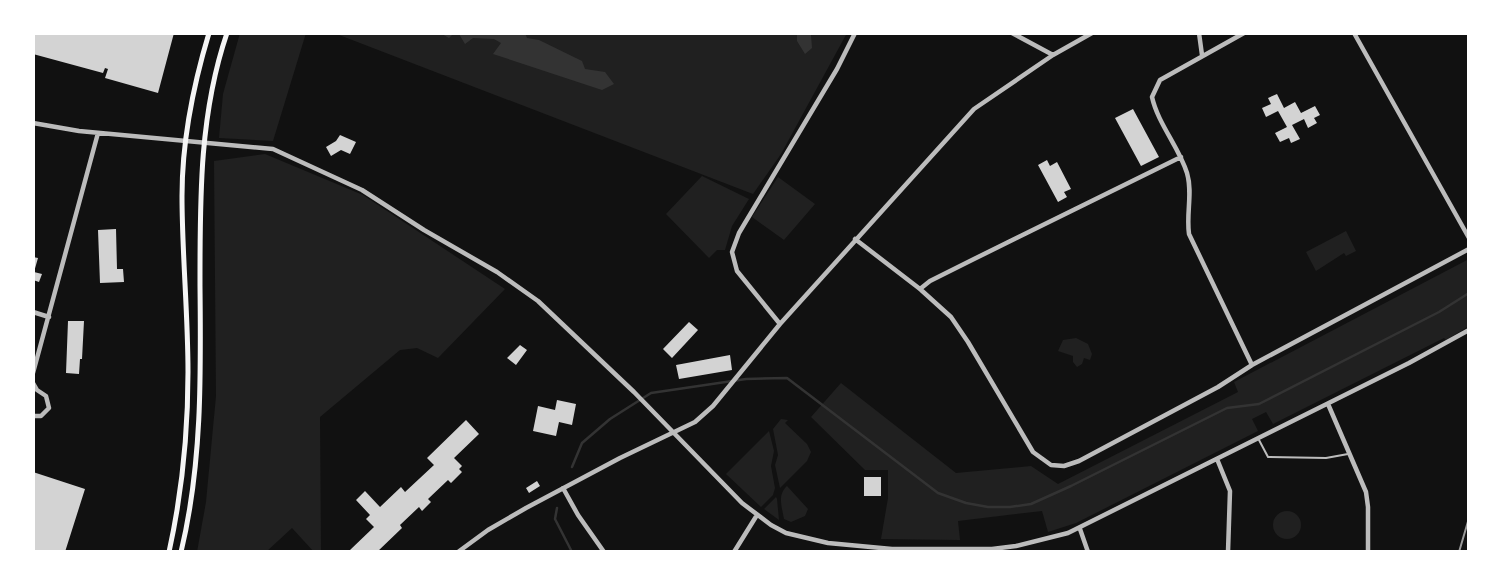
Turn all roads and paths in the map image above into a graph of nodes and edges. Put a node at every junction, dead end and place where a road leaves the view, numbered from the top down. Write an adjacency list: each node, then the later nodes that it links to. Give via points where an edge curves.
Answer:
1 (209, 33): 13 (main road)
2 (228, 33): 14 (main road, via 214,74)
3 (855, 33): 22 (street, via 732,252 737,271)
4 (1012, 33): 9 (street)
5 (1092, 33): 9 (street)
6 (1199, 33): 10 (street)
7 (1244, 33): 10 (street)
8 (1354, 33): 16 (street)
9 (1053, 55): 17 (street, via 974,109)
10 (1202, 55): 15 (street, via 1160,80 1152,97)
11 (33, 123): 12 (street)
12 (98, 133): 13 (street); 21 (street)
13 (185, 141): 14 (street); 37 (main road, via 182,194 188,384 181,481)
14 (203, 143): 29 (street, via 272,149 362,190 497,272 538,301); 38 (main road, via 198,425)
15 (1181, 157): 19 (street); 24 (street, via 1189,181 1189,234)
16 (1469, 238)
17 (855, 239): 19 (street); 22 (street)
18 (1469, 249): 24 (street)
19 (920, 289): 24 (street, via 958,327 1033,452 1051,465 1077,462)
20 (33, 312): 21 (street)
21 (49, 317): 25 (street)
22 (780, 324): 29 (street, via 713,407)
23 (1469, 332): 27 (street)
24 (1252, 365)
25 (33, 373)
26 (33, 383): 28 (street, via 46,396 49,408 41,416)
27 (1328, 404): 30 (street); 31 (street)
28 (33, 416)
29 (674, 433): 33 (street); 34 (street)
30 (1258, 439): 31 (lane, via 1268,457 1326,458); 32 (street)
31 (1350, 453): 44 (street, via 1366,492)
32 (1217, 459): 35 (street); 43 (street, via 1230,491)
33 (563, 488): 39 (street); 40 (street)
34 (757, 515): 36 (street, via 786,533); 41 (street)
35 (1080, 529): 36 (street, via 992,549); 42 (street)
36 (881, 550)
37 (169, 552)
38 (181, 552)
39 (458, 552)
40 (604, 552)
41 (734, 552)
42 (1088, 552)
43 (1228, 552)
44 (1368, 552)

